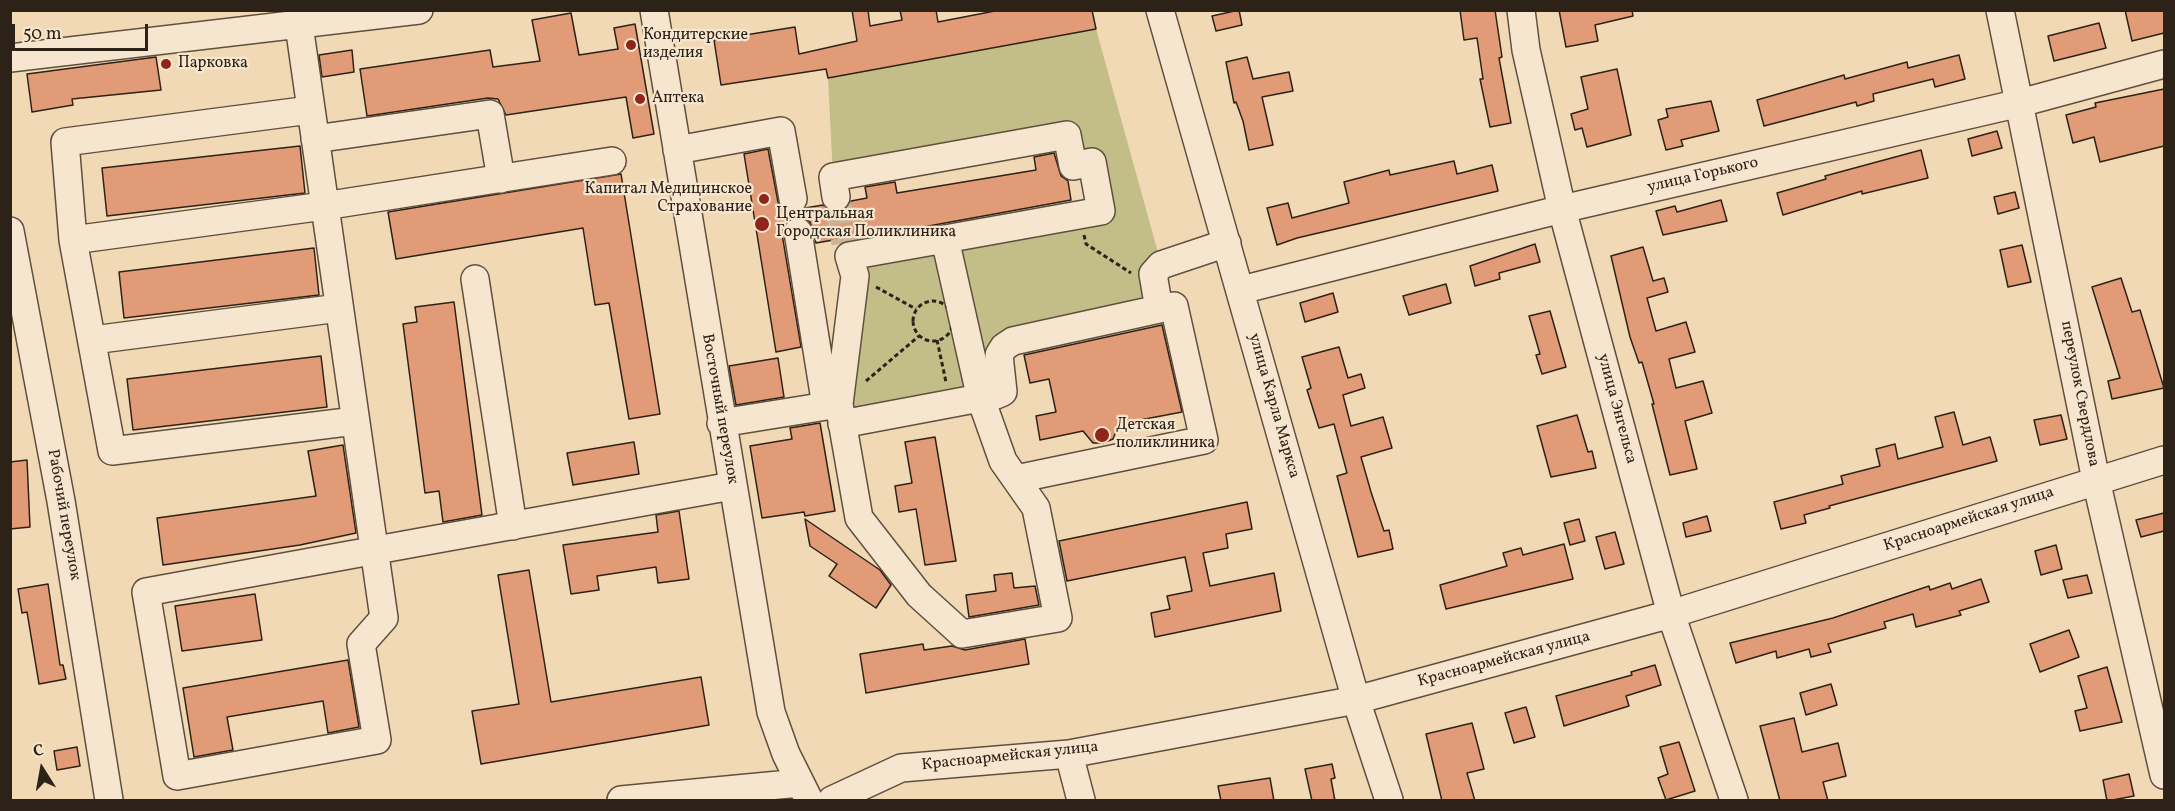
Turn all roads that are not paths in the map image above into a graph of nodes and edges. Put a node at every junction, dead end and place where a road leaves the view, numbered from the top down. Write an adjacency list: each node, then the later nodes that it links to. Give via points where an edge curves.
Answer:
1 (419, 10): 6 (street)
2 (654, 10): 12 (street, Восточный переулок)
3 (1160, 10): 23 (street, улица Карла Маркса)
4 (1521, 10): 18 (street, улица Энгельса, via 1526,50)
5 (2000, 10): 9 (street, переулок Свердлова)
6 (298, 25): 7 (street); 10 (street)
7 (10, 57)
8 (2164, 64): 9 (street, улица Горького)
9 (2020, 103): 18 (street, улица Горького); 35 (street, переулок Свердлова)
10 (310, 110): 11 (street); 22 (street, via 64,142)
11 (315, 139): 14 (street, via 490,114); 17 (street)
12 (677, 150): 16 (street, via 781,132); 32 (street, Восточный переулок)
13 (612, 161): 14 (street)
14 (501, 178): 17 (street)
15 (836, 197): 21 (street, via 833,177 1067,135 1072,165 1092,162 1101,211)
16 (792, 200)
17 (324, 206): 22 (street); 26 (street)
18 (1562, 209): 25 (street, улица Горького); 39 (street, улица Энгельса)
19 (10, 231): 44 (street, Рабочий переулок, via 61,501)
20 (798, 232): 30 (street)
21 (945, 239): 29 (street); 30 (street, via 850,258)
22 (73, 240): 28 (street)
23 (1227, 243): 25 (street, улица Карла Маркса); 27 (street, via 1161,265 1153,274)
24 (475, 279): 37 (street)
25 (1241, 290): 40 (street, улица Карла Маркса)
26 (339, 308): 28 (street); 31 (street)
27 (1159, 309): 29 (street, via 1013,341 999,355 1003,392); 34 (street, via 1174,306 1204,440)
28 (93, 340): 31 (street, via 111,451)
29 (981, 399): 30 (street, via 951,405); 34 (street, via 1003,461)
30 (836, 411): 32 (street); 34 (street, via 859,518 919,595 962,634 1058,618 1036,508)
31 (355, 421): 38 (street)
32 (721, 423): 36 (street, Восточный переулок)
33 (2164, 460): 35 (street, Красноармейская улица)
34 (1016, 479)
35 (2096, 480): 39 (street, Красноармейская улица); 42 (street, переулок Свердлова)
36 (732, 486): 37 (street); 43 (street, Восточный переулок, via 771,712)
37 (513, 526): 38 (street)
38 (376, 550): 38 (street, via 384,618 361,644 377,740 177,776 146,592)
39 (1671, 614): 40 (street, Красноармейская улица); 49 (street, улица Энгельса)
40 (1356, 700): 41 (street, Красноармейская улица); 48 (street, улица Карла Маркса)
41 (1069, 754): 46 (street, Красноармейская улица, via 901,768); 47 (street)
42 (2164, 776)
43 (804, 792): 45 (street)
44 (109, 801)
45 (621, 801)
46 (832, 801)
47 (1081, 801)
48 (1389, 801)
49 (1734, 801)

